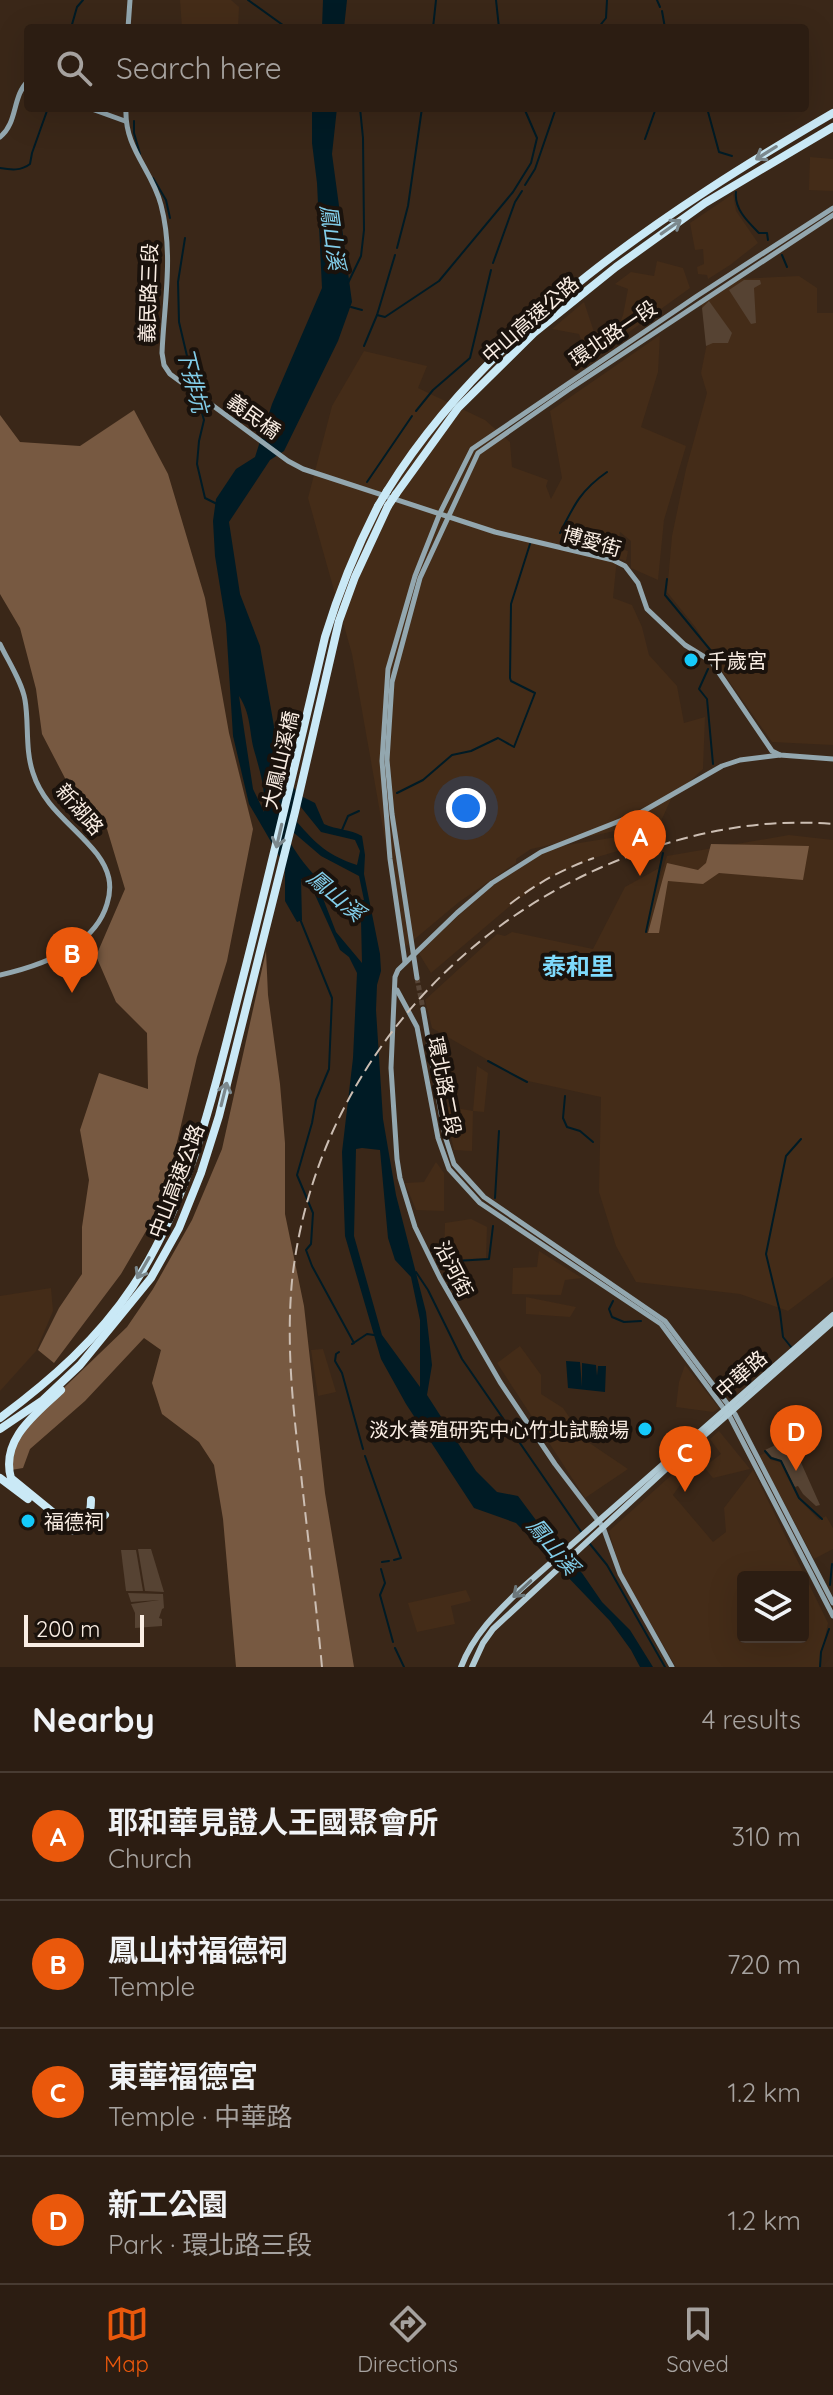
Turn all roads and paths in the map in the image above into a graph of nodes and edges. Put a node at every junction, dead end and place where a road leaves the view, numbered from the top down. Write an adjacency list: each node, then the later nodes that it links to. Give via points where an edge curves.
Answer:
1 (130, 0): 2 (street)
2 (128, 24)
3 (24, 86): 9 (street, via 12,124)
4 (100, 112): 7 (street)
5 (126, 112): 7 (street, 義民路三段)
6 (833, 113): 14 (highway, 中山高速公路, one-way to 14, via 705,191 565,295 452,400)
7 (125, 121): 12 (street, 義民路三段, via 129,141 161,205 168,260 162,353 164,365)
8 (833, 127): 14 (highway, 中山高速公路, one-way to 8, via 458,408 534,333 705,203)
9 (0, 137)
10 (833, 208): 15 (street, 環北路一段, via 472,449)
11 (833, 215): 16 (street, 環北路一段, via 478,453)
12 (183, 384): 13 (street, 義民橋)
13 (308, 471): 15 (street, 博愛街)
14 (391, 492): 17 (highway, 中山高速公路, bridge, via 378,506); 18 (highway, 中山高速公路, bridge)
15 (440, 513): 16 (street, 博愛街); 24 (street, via 388,669 382,761)
16 (448, 516): 20 (street, 博愛街, via 625,566 647,609 711,661 766,743); 23 (street, via 420,578 392,682 387,760)
17 (337, 597): 22 (highway, 大鳳山溪橋, one-way to 22)
18 (339, 621): 22 (highway, 大鳳山溪橋)
19 (0, 644): 25 (street, 新湖路, via 25,697 33,773 49,804 110,875 103,917 82,941 43,962)
20 (780, 755): 21 (street); 23 (street, via 740,760 640,813 541,852 492,883)
21 (833, 759)
22 (261, 931): 29 (highway, 中山高速公路, one-way to 22, via 201,1173); 32 (highway, 中山高速公路, one-way to 32, via 203,1129 168,1223 133,1286 104,1324)
23 (414, 956): 24 (street); 26 (street)
24 (405, 963): 27 (street)
25 (0, 975)
26 (417, 978)
27 (395, 985): 34 (street, 環北路二段, via 417,1027 449,1169 480,1203 661,1324); 40 (street, 沿河街, via 391,1068 397,1159 415,1227 494,1373)
28 (423, 1009): 34 (street, 環北路二段, via 454,1164 484,1197 665,1321)
29 (151, 1278): 36 (highway, 中山高速公路, via 80,1365 43,1400); 38 (highway, via 109,1340 5,1447 5,1469 11,1478 64,1524 71,1527 87,1520)
30 (833, 1315): 34 (main road, 中華路)
31 (833, 1322): 34 (main road, 中華路)
32 (35, 1392): 33 (highway); 35 (highway, 中山高速公路)
33 (0, 1410)
34 (728, 1411): 40 (main road, 中華路); 41 (street); 42 (street)
35 (0, 1418)
36 (0, 1429)
37 (0, 1478): 39 (highway, via 62,1529 82,1531)
38 (91, 1500)
39 (105, 1515)
40 (600, 1524): 43 (main road, one-way to 43, via 490,1619); 44 (main road, via 493,1629); 45 (street, 沿河街, via 620,1574)
41 (833, 1603)
42 (833, 1616)
43 (461, 1667)
44 (472, 1667)
45 (672, 1667)

